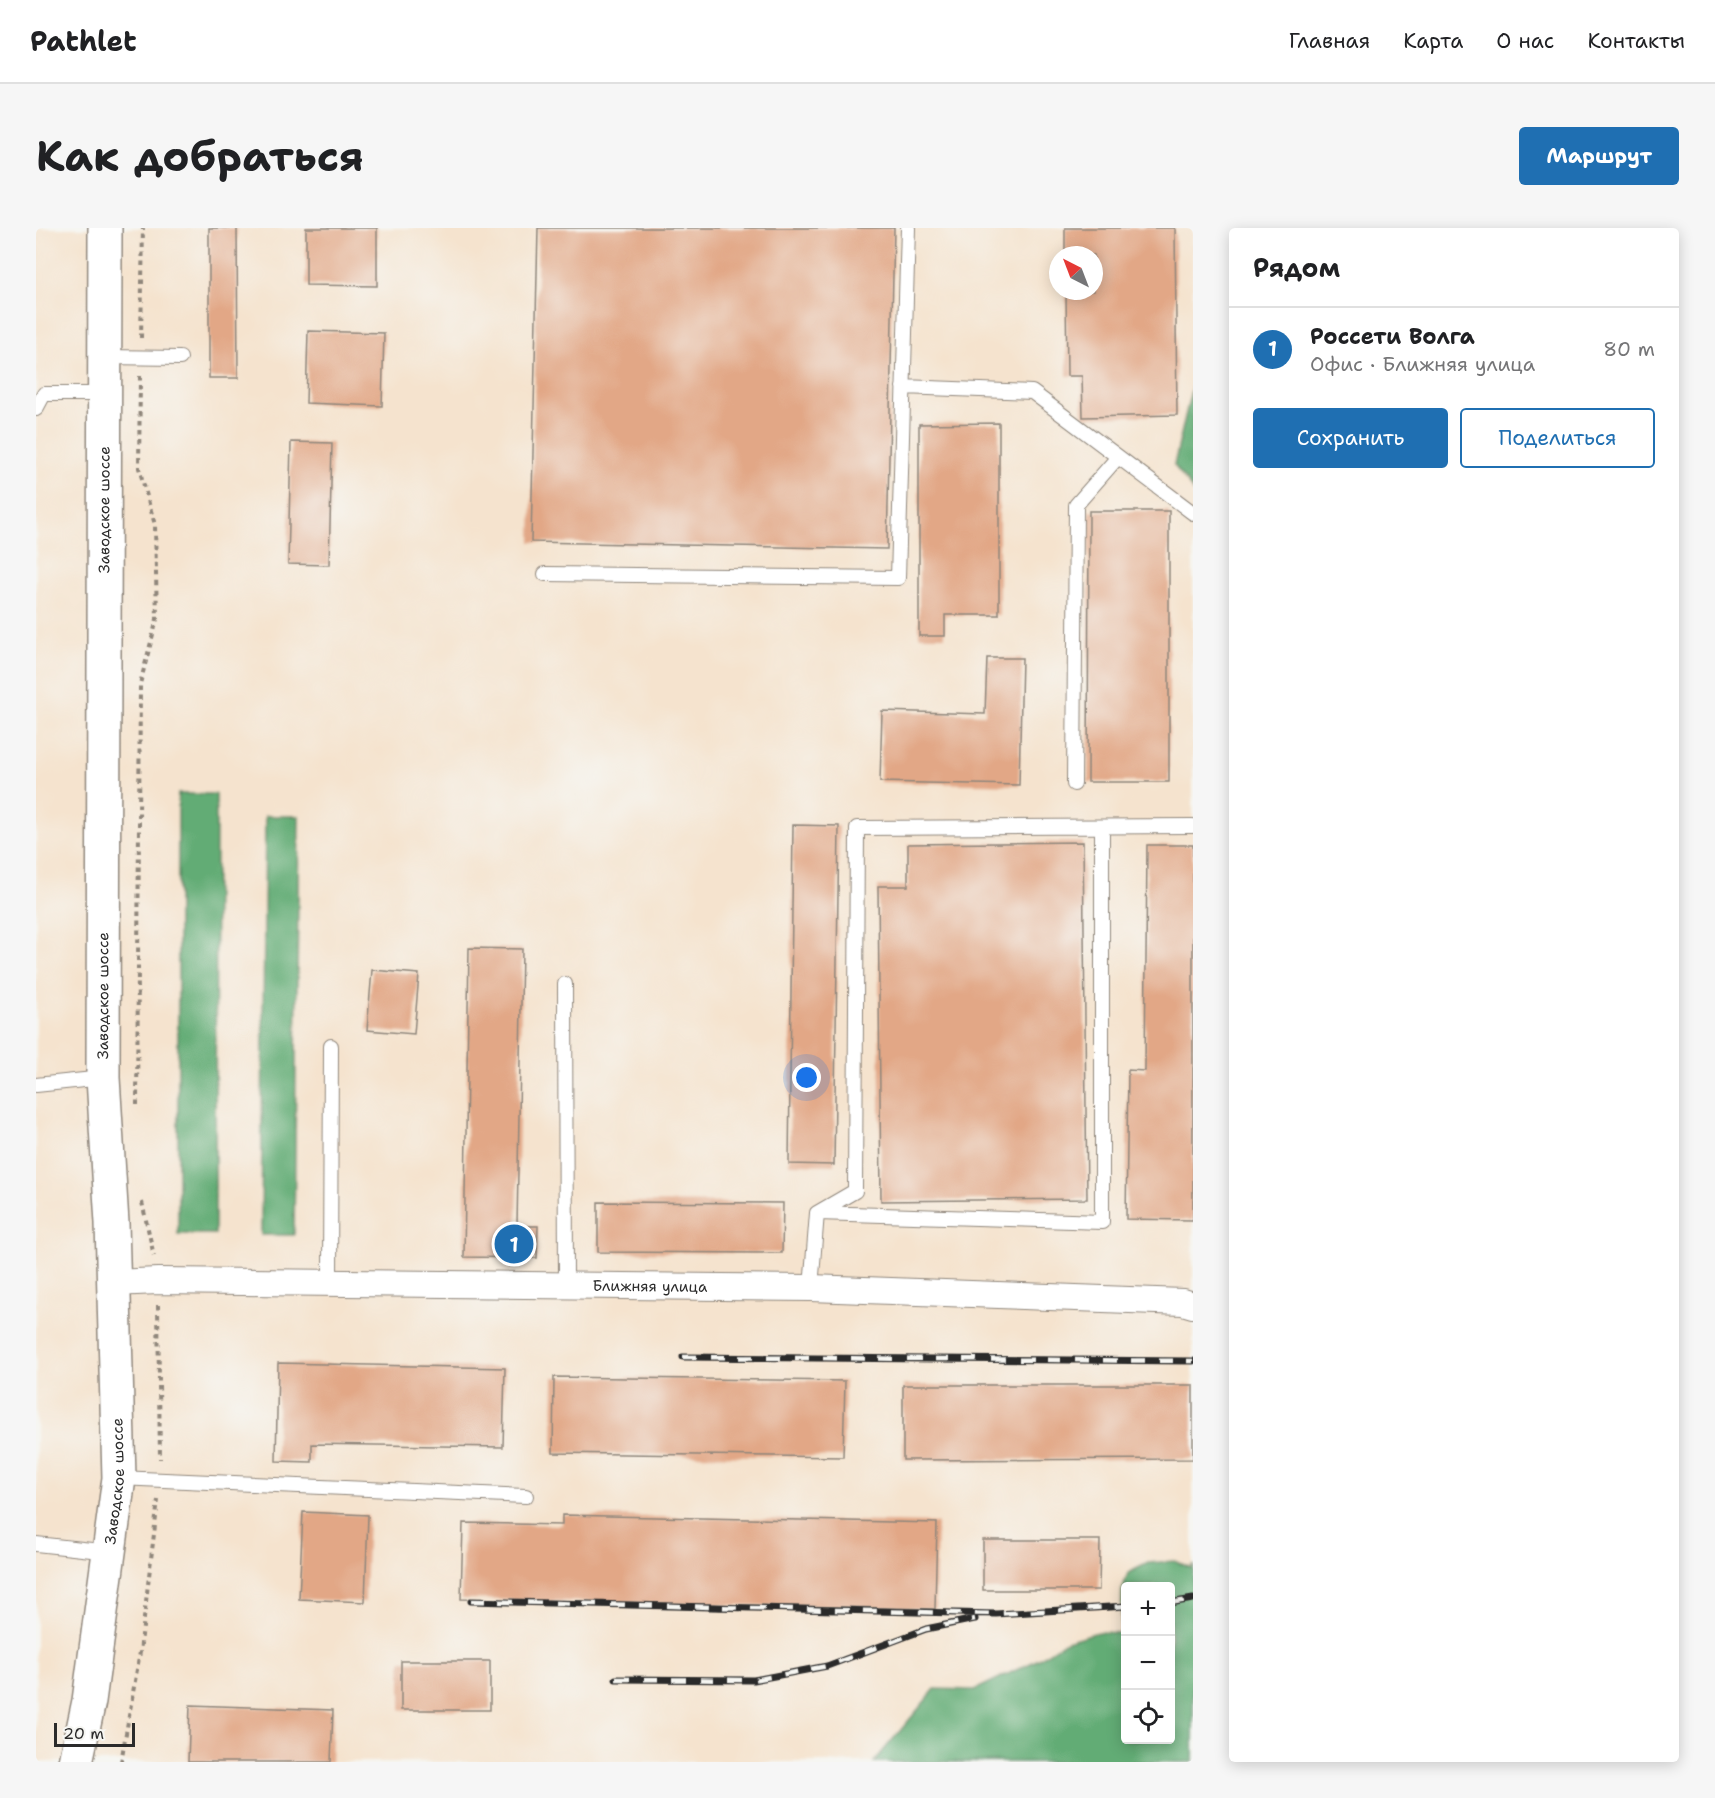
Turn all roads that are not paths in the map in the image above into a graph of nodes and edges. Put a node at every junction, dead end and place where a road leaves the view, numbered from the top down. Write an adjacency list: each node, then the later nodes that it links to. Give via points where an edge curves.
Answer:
1 (105, 228): 3 (main road, Заводское шоссе)
2 (908, 228): 5 (lane)
3 (104, 357): 4 (lane); 6 (main road, Заводское шоссе)
4 (180, 358)
5 (903, 387): 8 (lane, via 1032,392); 10 (lane, via 898,578)
6 (104, 394): 7 (lane, via 44,394); 16 (main road, Заводское шоссе)
7 (36, 409)
8 (1118, 456): 9 (lane); 11 (lane, via 1076,505)
9 (1193, 513)
10 (545, 574)
11 (1074, 784)
12 (1193, 826): 13 (lane)
13 (1102, 827): 18 (lane, via 857,828 855,1191); 18 (lane, via 1102,1222)
14 (565, 984): 21 (lane)
15 (331, 1046): 19 (lane)
16 (103, 1078): 17 (lane); 20 (main road, Заводское шоссе)
17 (36, 1085)
18 (818, 1213): 22 (lane)
19 (330, 1282): 20 (street, Ближняя улица); 21 (street, Ближняя улица)
20 (114, 1283): 24 (main road, Заводское шоссе)
21 (566, 1285): 22 (street, Ближняя улица)
22 (811, 1288): 23 (street, Ближняя улица)
23 (1190, 1302)
24 (119, 1478): 25 (lane); 27 (main road, Заводское шоссе)
25 (526, 1496)
26 (36, 1544): 27 (lane)
27 (110, 1552): 28 (main road, Заводское шоссе, via 89,1701)
28 (76, 1762)

